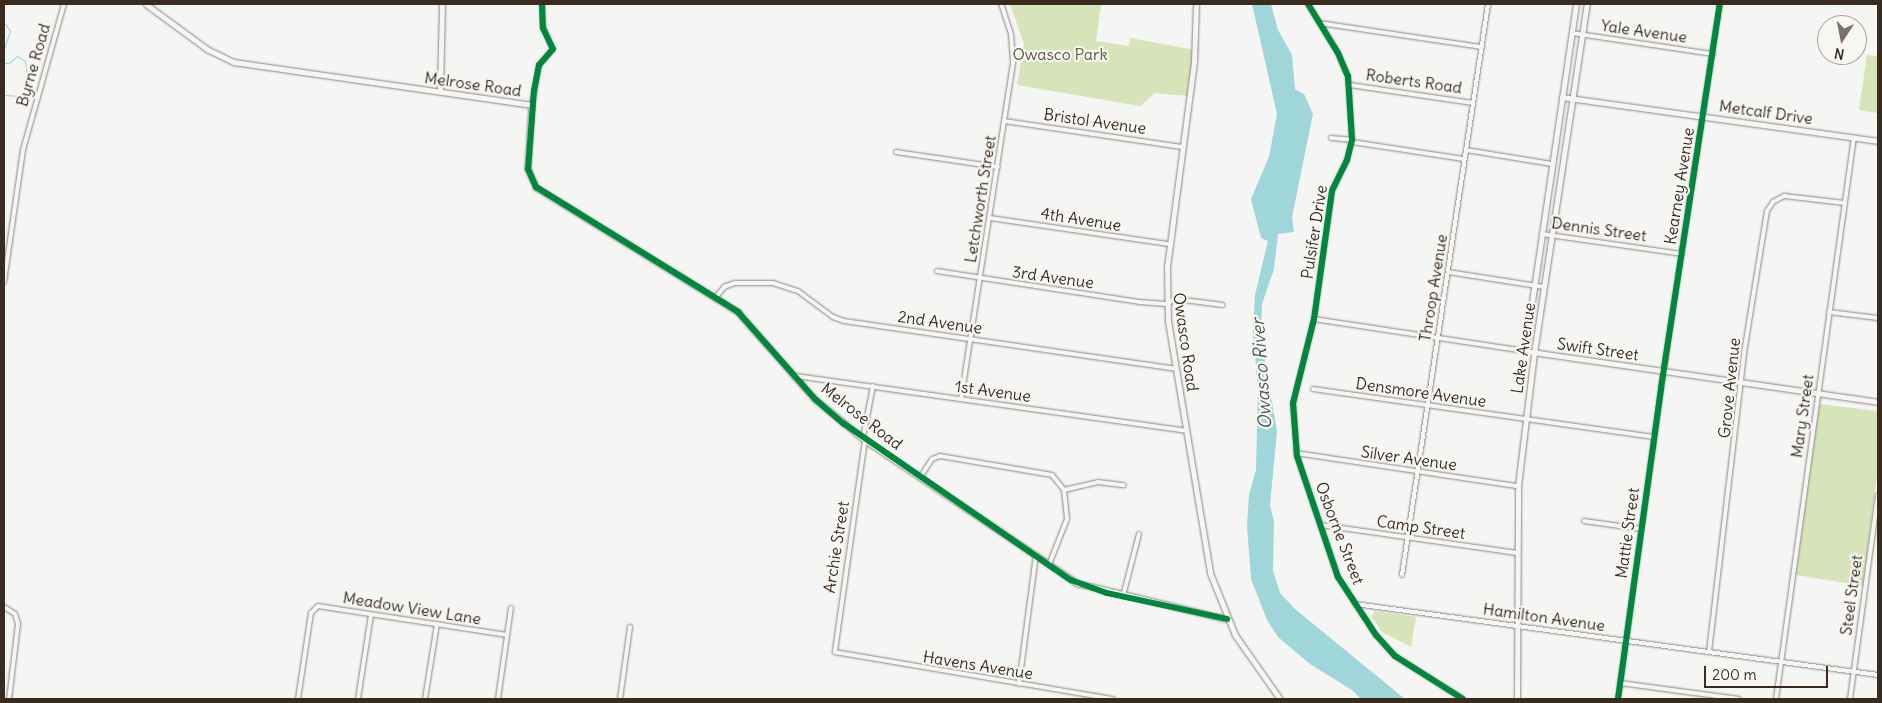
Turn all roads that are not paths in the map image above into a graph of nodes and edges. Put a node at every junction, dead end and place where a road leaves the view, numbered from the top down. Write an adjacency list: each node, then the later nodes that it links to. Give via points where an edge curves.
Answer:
1 (64, 4): 44 (street, Byrne Road, via 22,150)
2 (146, 4): 18 (street, Melrose Road, via 207,50 234,62)
3 (442, 4): 18 (street)
4 (542, 4): 22 (street, via 543,28 553,49 539,65)
5 (1001, 4): 24 (street, Letchworth Street, via 1014,52)
6 (1196, 4): 29 (main road, Owasco Road, via 1196,45)
7 (1308, 4): 12 (street, Pulsifer Drive)
8 (1488, 4): 15 (street, Throop Avenue)
9 (1576, 4): 13 (main road, Lake Avenue)
10 (1587, 4): 14 (main road, Lake Avenue)
11 (1720, 4): 16 (street, Kearney Avenue)
12 (1319, 23): 15 (street); 17 (street, Pulsifer Drive, via 1341,58)
13 (1572, 33): 14 (street, Yale Avenue); 19 (main road, Lake Avenue)
14 (1582, 35): 16 (street, Yale Avenue); 20 (main road, Lake Avenue)
15 (1482, 47): 21 (street, Throop Avenue)
16 (1713, 54): 23 (street, Kearney Avenue)
17 (1350, 85): 21 (street, Roberts Road); 27 (street, Pulsifer Drive)
18 (440, 92): 22 (street, Melrose Road)
19 (1562, 97): 20 (street, Metcalf Drive); 33 (main road, Lake Avenue)
20 (1573, 97): 23 (street, Metcalf Drive); 38 (main road, Lake Avenue)
21 (1473, 103): 30 (street, Throop Avenue)
22 (532, 105): 47 (street, Melrose Road, via 528,170 536,188)
23 (1704, 116): 25 (street, Metcalf Drive); 40 (street, Kearney Avenue)
24 (1004, 121): 29 (street, Bristol Avenue); 34 (street, Letchworth Street)
25 (1854, 137): 28 (street, Metcalf Drive); 35 (street, Mary Street)
26 (1330, 138): 27 (street)
27 (1352, 141): 32 (street); 52 (street, Pulsifer Drive, via 1332,191)
28 (1878, 141)
29 (1182, 147): 39 (main road, Owasco Road)
30 (1466, 150): 32 (street, Throop Avenue); 33 (street)
31 (896, 152): 34 (street)
32 (1464, 159): 42 (street, Throop Avenue)
33 (1552, 164): 37 (main road, Lake Avenue)
34 (998, 167): 36 (street, Letchworth Street)
35 (1845, 203): 50 (street, Mary Street); 60 (street, Grove Avenue, via 1784,196 1769,206)
36 (990, 218): 39 (street, 4th Avenue); 43 (street, Letchworth Street)
37 (1542, 234): 38 (street, Dennis Street); 45 (main road, Lake Avenue)
38 (1552, 235): 40 (street, Dennis Street); 46 (main road, Lake Avenue)
39 (1169, 244): 48 (main road, Owasco Road)
40 (1682, 254): 58 (street, Kearney Avenue)
41 (937, 271): 43 (street, 3rd Avenue)
42 (1448, 272): 45 (street); 54 (street, Throop Avenue)
43 (980, 279): 48 (street, 3rd Avenue); 53 (street, Letchworth Street)
44 (4, 282)
45 (1534, 285): 46 (street); 55 (main road, Lake Avenue)
46 (1544, 287): 56 (main road, Lake Avenue)
47 (716, 297): 53 (street, 2nd Avenue, via 724,287 735,283 781,284 805,295 839,320); 59 (street, Melrose Road, via 748,321)
48 (1166, 304): 49 (street, via 1172,299); 57 (main road, Owasco Road)
49 (1223, 305)
50 (1829, 312): 51 (street); 64 (street, Mary Street)
51 (1878, 318)
52 (1314, 319): 54 (street, Swift Street); 62 (street, Pulsifer Drive)
53 (970, 338): 57 (street, 2nd Avenue); 65 (street, Letchworth Street)
54 (1438, 338): 55 (street, Swift Street); 67 (street, Throop Avenue)
55 (1525, 351): 56 (main road, Swift Street)
56 (1534, 353): 58 (main road, Swift Street); 68 (street, Lake Avenue)
57 (1176, 369): 69 (main road, Owasco Road)
58 (1664, 372): 60 (main road, Swift Street); 70 (street, Mattie Street)
59 (796, 376): 61 (street, 1st Avenue); 71 (street, Melrose Road, via 825,408)
60 (1742, 383): 64 (main road, Swift Street); 99 (street, Grove Avenue)
61 (873, 386): 65 (street, 1st Avenue); 71 (street, Archie Street)
62 (1299, 387): 72 (street, Osborne Street, via 1292,417)
63 (1313, 389): 67 (street, Densmore Avenue)
64 (1818, 393): 66 (main road, Swift Street); 101 (street, Mary Street)
65 (961, 399): 69 (street, 1st Avenue)
66 (1878, 402)
67 (1428, 406): 68 (street, Densmore Avenue); 73 (street, Throop Avenue)
68 (1525, 420): 70 (street, Densmore Avenue); 76 (street, Lake Avenue)
69 (1186, 431): 93 (main road, Owasco Road, via 1207,560)
70 (1654, 437): 81 (street, Mattie Street)
71 (864, 439): 74 (street, Melrose Road); 100 (street, Archie Street, via 833,647)
72 (1296, 453): 73 (street, Silver Avenue); 80 (street, Osborne Street)
73 (1419, 472): 76 (street, Silver Avenue); 83 (street, Throop Avenue)
74 (921, 476): 77 (street, via 933,458 944,456 1044,471 1055,477); 85 (street, Melrose Road)
75 (1124, 485): 77 (street, via 1098,482)
76 (1518, 486): 84 (street, Lake Avenue)
77 (1064, 490): 86 (street, via 1066,524)
78 (1878, 495): 102 (street, Steel Street)
79 (1584, 520): 81 (street)
80 (1321, 525): 83 (street, Camp Street); 89 (street, Osborne Street, via 1338,577)
81 (1641, 529): 98 (street, Mattie Street)
82 (1139, 534): 88 (street)
83 (1408, 538): 84 (street, Camp Street); 87 (street, Throop Avenue)
84 (1517, 553): 95 (street, Lake Avenue)
85 (1036, 555): 86 (street, Melrose Road); 105 (street)
86 (1049, 565): 88 (street, Melrose Road, via 1077,583)
87 (1402, 575)
88 (1123, 596): 93 (street, Melrose Road)
89 (1355, 604): 95 (street, Hamilton Avenue); 115 (street, Osborne Street, via 1394,656)
90 (4, 607): 106 (street, via 15,614 18,624)
91 (511, 608): 97 (street)
92 (371, 615): 94 (street, Meadow View Lane); 107 (street, Meadow View Lane, via 314,608); 108 (street)
93 (1227, 619): 114 (main road, Owasco Road, via 1246,653)
94 (437, 624): 97 (street, Meadow View Lane); 109 (street)
95 (1517, 625): 98 (street, Hamilton Avenue); 116 (street, Lake Avenue)
96 (630, 627): 111 (street)
97 (507, 635): 110 (street)
98 (1626, 641): 99 (street, Hamilton Avenue); 104 (street, Mattie Street)
99 (1709, 652): 101 (street, Hamilton Avenue)
100 (840, 656): 105 (street, Havens Avenue)
101 (1781, 663): 102 (street, Hamilton Avenue); 119 (street, Mary Street)
102 (1853, 672): 103 (street, Hamilton Avenue); 120 (street, Steel Street)
103 (1878, 675)
104 (1620, 683): 117 (street, Mattie Street); 118 (street)
105 (1019, 684): 112 (street, Havens Avenue)
106 (9, 699)
107 (298, 699)
108 (358, 699)
109 (425, 699)
110 (498, 699)
111 (620, 699)
112 (1105, 699): 113 (street, Havens Avenue)
113 (1112, 699)
114 (1280, 699)
115 (1462, 699)
116 (1517, 699)
117 (1618, 699)
118 (1739, 699)
119 (1776, 699)
120 (1850, 699)

